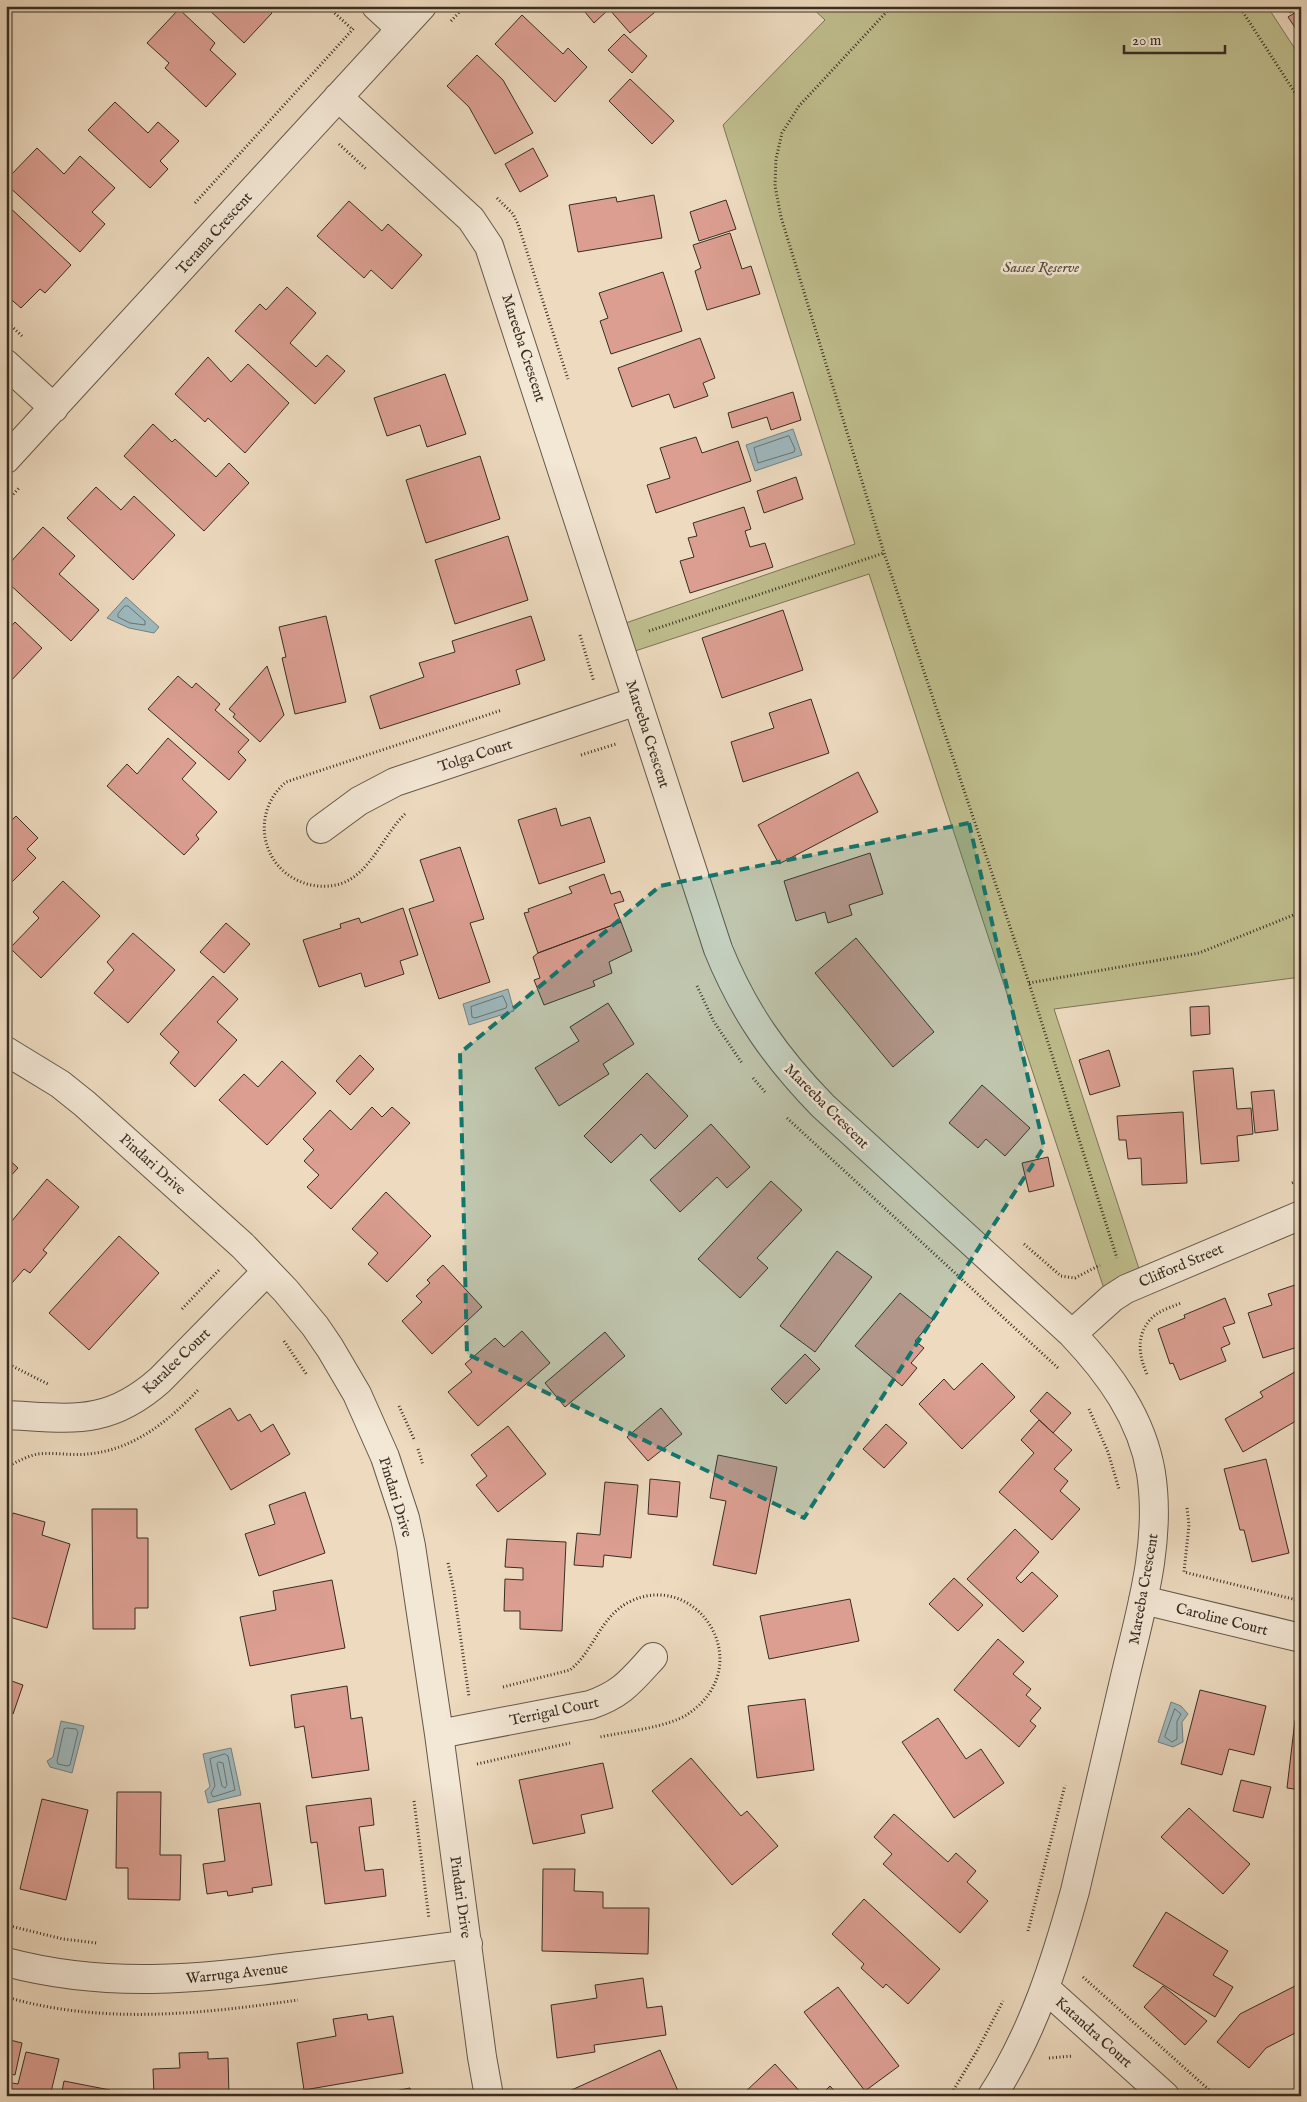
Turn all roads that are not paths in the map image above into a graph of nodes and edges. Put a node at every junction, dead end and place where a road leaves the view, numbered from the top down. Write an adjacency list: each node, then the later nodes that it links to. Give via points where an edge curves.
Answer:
1 (376, 6): 3 (street)
2 (422, 6): 3 (street, Terama Crescent)
3 (400, 29): 4 (street, Terama Crescent)
4 (338, 96): 6 (street, Terama Crescent); 8 (street, Mareeba Crescent, via 471,219 490,246)
5 (6, 364): 6 (street)
6 (54, 408): 7 (street, Terama Crescent)
7 (6, 459)
8 (638, 701): 9 (street, Tolga Court, via 395,782 359,801); 13 (street, Mareeba Crescent, via 718,950 750,1017 767,1043 823,1106)
9 (321, 829)
10 (6, 1051): 12 (street, Pindari Drive, via 60,1084 85,1104)
11 (1301, 1215): 13 (street, Clifford Street, via 1126,1289)
12 (267, 1271): 14 (street, Karalee Court, via 144,1395 98,1416); 18 (street, Pindari Drive, via 330,1348 357,1394 385,1457 411,1546)
13 (1072, 1334): 15 (street, Mareeba Crescent, via 1122,1397 1141,1434 1151,1472 1155,1518)
14 (6, 1415)
15 (1143, 1600): 16 (street, Caroline Court); 21 (street, Mareeba Crescent, via 1075,1892)
16 (1301, 1638)
17 (653, 1657): 18 (street, Terrigal Court, via 625,1686 609,1698 590,1705)
18 (439, 1734): 19 (street, Pindari Drive)
19 (468, 1944): 20 (street, Warruga Avenue, via 237,1974 163,1980 68,1975); 22 (street, Pindari Drive)
20 (6, 1962)
21 (1046, 1989): 23 (street, Mareeba Crescent, via 1028,2032); 24 (street, Katandra Court)
22 (489, 2096)
23 (992, 2096)
24 (1165, 2096)

